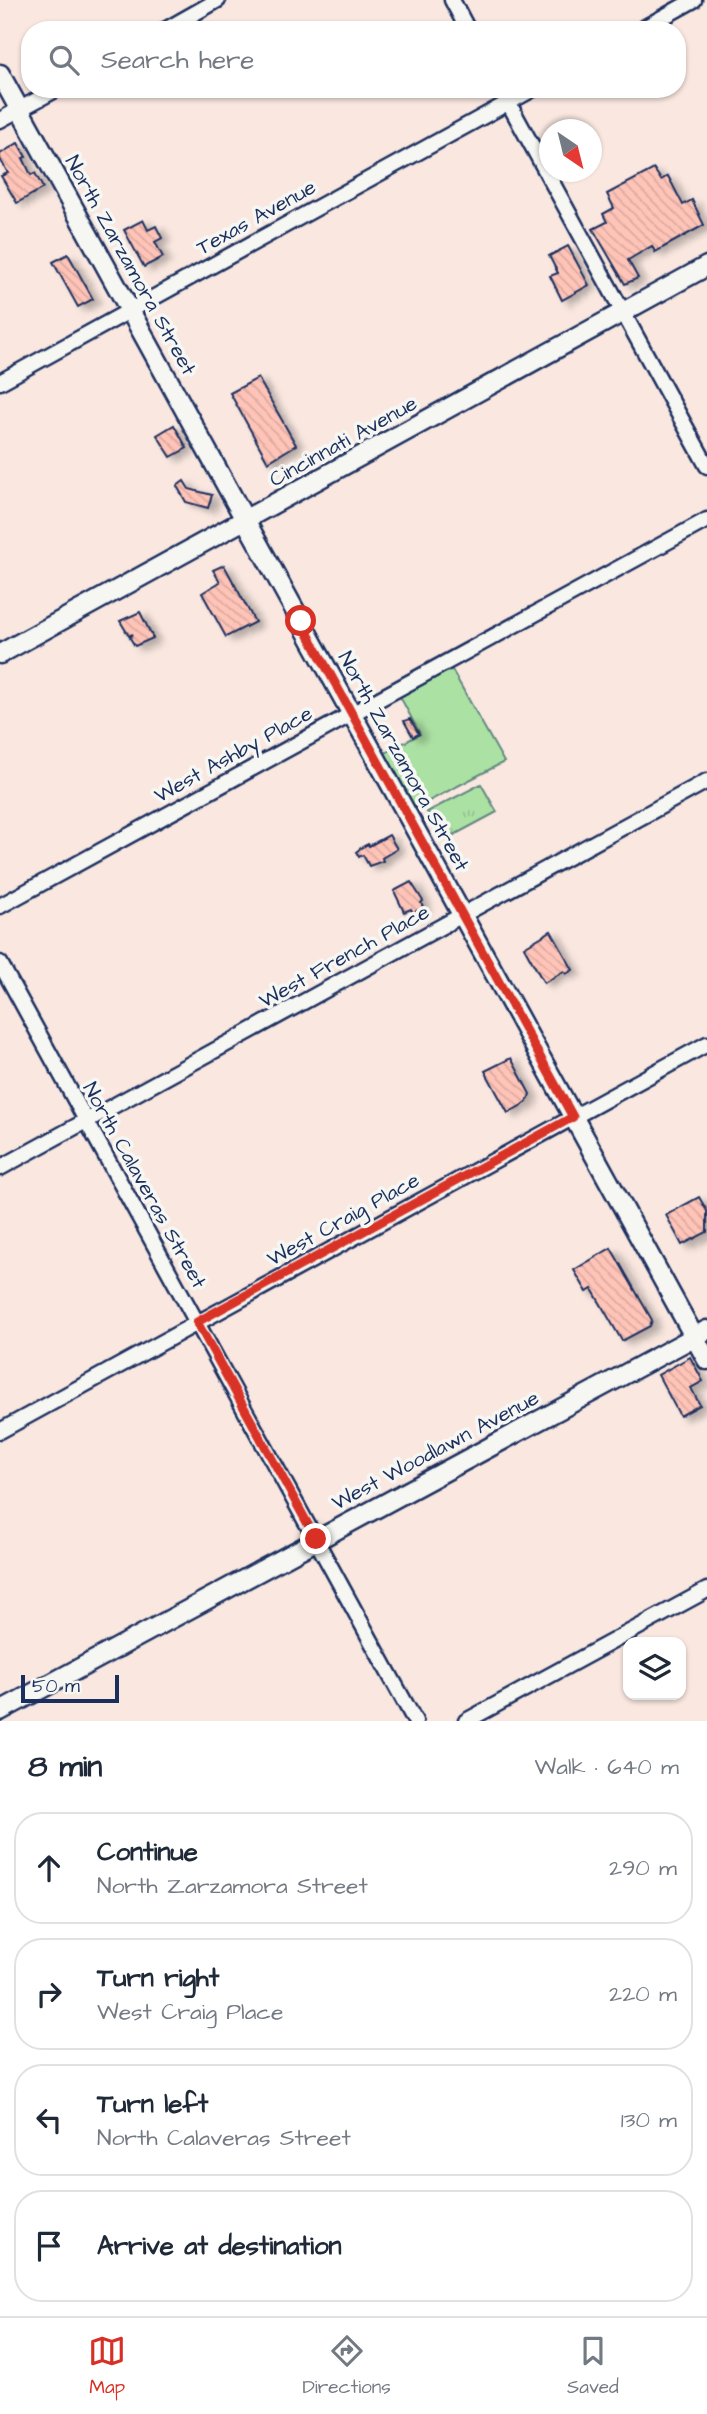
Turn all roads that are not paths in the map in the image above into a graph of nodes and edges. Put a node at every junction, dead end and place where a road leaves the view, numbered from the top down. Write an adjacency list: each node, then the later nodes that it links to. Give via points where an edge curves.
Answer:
1 (218, 0): 4 (street)
2 (452, 0): 5 (street)
3 (694, 0): 6 (street)
4 (180, 21)
5 (463, 21)
6 (656, 21)
7 (0, 74): 12 (street, North Zarzamora Street)
8 (41, 98): 12 (street)
9 (506, 98): 11 (street)
10 (517, 98): 11 (street, Texas Avenue)
11 (508, 103): 15 (street, Texas Avenue); 16 (street)
12 (19, 110): 13 (street); 15 (street, North Zarzamora Street)
13 (0, 120)
14 (707, 266): 16 (street, Cincinnati Avenue)
15 (130, 311): 17 (street, Texas Avenue); 20 (street, North Zarzamora Street)
16 (622, 313): 18 (street); 20 (street, Cincinnati Avenue)
17 (0, 382)
18 (707, 466)
19 (707, 520): 22 (street, West Ashby Place)
20 (246, 521): 21 (street, Cincinnati Avenue); 22 (street, North Zarzamora Street)
21 (0, 654)
22 (351, 713): 24 (street, West Ashby Place); 25 (street, North Zarzamora Street)
23 (707, 781): 25 (street, West French Place)
24 (0, 906)
25 (463, 915): 28 (street, North Zarzamora Street); 29 (street, West French Place)
26 (0, 963): 29 (street, North Calaveras Street)
27 (707, 1044): 28 (street, West Craig Place)
28 (573, 1117): 31 (street, West Craig Place); 32 (street, North Zarzamora Street)
29 (86, 1121): 30 (street, West French Place); 31 (street, North Calaveras Street)
30 (0, 1168)
31 (197, 1322): 34 (street, West Craig Place); 35 (street, North Calaveras Street)
32 (701, 1333): 33 (street, North Zarzamora Street); 35 (street, West Woodlawn Avenue)
33 (707, 1360)
34 (0, 1431)
35 (316, 1539): 37 (street, West Woodlawn Avenue); 38 (street, North Calaveras Street)
36 (707, 1590): 39 (street)
37 (0, 1711)
38 (415, 1721)
39 (466, 1721)

